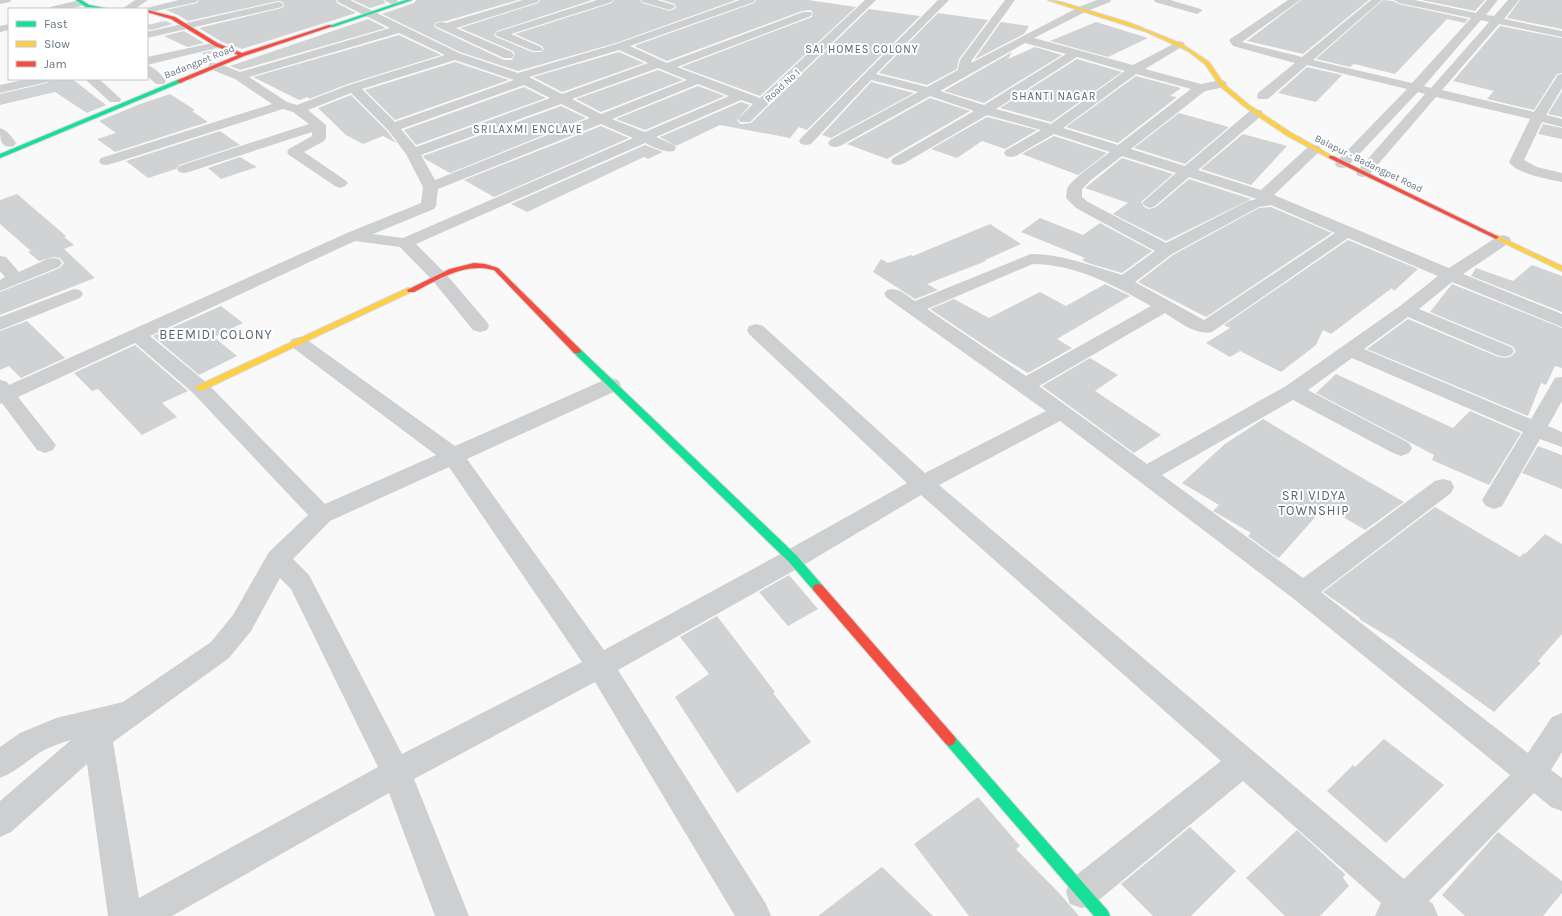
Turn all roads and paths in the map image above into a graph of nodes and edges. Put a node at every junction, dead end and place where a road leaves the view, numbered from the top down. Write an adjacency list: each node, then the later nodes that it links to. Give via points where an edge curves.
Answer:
1 (6, 0): 22 (street)
2 (143, 0): 29 (street)
3 (193, 0): 31 (street)
4 (252, 0): 37 (street)
5 (342, 0): 34 (street)
6 (410, 0): 34 (street, Badangpet Road)
7 (534, 0): 50 (street, via 443,26)
8 (608, 0): 47 (street, via 501,34)
9 (646, 0): 26 (street)
10 (750, 0): 46 (street)
11 (871, 0): 78 (street, Road No 1)
12 (944, 0): 60 (street)
13 (1010, 0): 58 (street, via 966,60)
14 (1050, 0): 30 (street, Balapur - Badangpet Road)
15 (1106, 0): 30 (street)
16 (1160, 0): 33 (street)
17 (1294, 0): 53 (street, via 1235,40 1244,47)
18 (1377, 0): 53 (street)
19 (1399, 0): 36 (street)
20 (1493, 0): 36 (street)
21 (1514, 0): 38 (street)
22 (0, 1)
23 (394, 1): 34 (street, Badangpet Road)
24 (86, 5): 27 (street); 28 (street)
25 (278, 5): 39 (street)
26 (670, 7)
27 (62, 8)
28 (101, 8)
29 (128, 8)
30 (1083, 9): 43 (street); 44 (street, Balapur - Badangpet Road)
31 (148, 10)
32 (148, 10): 37 (street)
33 (1197, 11)
34 (365, 12): 40 (street); 49 (street, Badangpet Road)
35 (807, 14): 54 (street)
36 (1478, 16): 38 (street); 70 (street)
37 (173, 18): 39 (street)
38 (1497, 20): 41 (street); 73 (street)
39 (184, 26): 42 (street); 45 (street)
40 (400, 29): 51 (street); 59 (street)
41 (1562, 34)
42 (148, 35)
43 (1024, 39): 48 (street); 58 (street)
44 (1179, 44): 57 (street); 67 (street, Balapur - Badangpet Road, via 1207,63)
45 (217, 45): 49 (street); 52 (street)
46 (620, 46): 54 (street); 62 (street)
47 (538, 48)
48 (1076, 53): 57 (street); 81 (street)
49 (238, 54): 55 (street, Badangpet Road); 66 (street, Badangpet Road)
50 (508, 55)
51 (455, 56): 62 (street); 68 (street)
52 (148, 61)
53 (1304, 61): 70 (street); 75 (street)
54 (662, 65): 65 (street); 76 (street)
55 (214, 66): 59 (street); 99 (street, Badangpet Road)
56 (148, 70): 66 (street)
57 (1134, 70): 69 (street); 89 (street)
58 (964, 72): 72 (street)
59 (239, 76): 79 (street)
60 (868, 76): 72 (street); 92 (street)
61 (1562, 78): 83 (street)
62 (521, 79): 76 (street); 88 (street)
63 (43, 80): 71 (street)
64 (92, 80): 77 (street)
65 (697, 80): 74 (street); 84 (street)
66 (160, 81): 77 (street, Badangpet Road)
67 (1221, 84): 69 (street); 82 (street, Balapur - Badangpet Road)
68 (353, 88): 80 (street); 88 (street)
69 (1201, 88): 96 (street)
70 (1415, 88): 73 (street); 102 (street)
71 (0, 89)
72 (928, 92): 81 (street); 93 (street)
73 (1434, 92): 83 (street); 105 (street)
74 (739, 96): 78 (street); 90 (street)
75 (1263, 96)
76 (562, 98): 84 (street); 97 (street)
77 (115, 99): 91 (street, Badangpet Road)
78 (762, 103): 85 (street, Road No 1)
79 (282, 105): 80 (street); 100 (street)
80 (298, 109): 87 (street)
81 (985, 110): 89 (street); 101 (street)
82 (1256, 113): 95 (street, Balapur - Badangpet Road); 104 (street)
83 (1538, 117): 86 (street); 106 (street, via 1516,162 1532,170)
84 (599, 118): 90 (street); 108 (street)
85 (745, 119)
86 (1562, 123)
87 (318, 125): 103 (street); 107 (street, via 319,138 294,152)
88 (393, 127): 97 (street)
89 (1053, 129): 96 (street); 98 (street)
90 (644, 138): 94 (street); 114 (street)
91 (3, 141)
92 (806, 141)
93 (835, 143)
94 (669, 148)
95 (1314, 149): 102 (street, Balapur - Badangpet Road); 109 (street)
96 (1120, 151): 104 (street); 115 (street, via 1075,188 1074,198 1082,205)
97 (413, 153): 108 (street)
98 (1011, 153)
99 (0, 156)
100 (106, 161)
101 (898, 161)
102 (1342, 164): 105 (street, Balapur - Badangpet Road)
103 (184, 169)
104 (1187, 171): 109 (street); 110 (street)
105 (1362, 173): 113 (street, Balapur - Badangpet Road)
106 (1562, 178)
107 (340, 183)
108 (430, 187): 112 (street, via 428,206)
109 (1268, 198): 111 (street); 115 (street)
110 (1150, 203)
111 (1347, 232): 119 (street); 125 (street, via 1205,328)
112 (353, 236): 114 (street); 132 (street)
113 (1503, 240): 118 (street, Balapur - Badangpet Road); 119 (street)
114 (405, 243): 120 (street)
115 (1166, 250): 122 (street)
116 (0, 261): 121 (street)
117 (53, 263): 121 (street)
118 (1562, 268)
119 (1450, 275): 127 (street); 128 (street)
120 (439, 277): 130 (street); 133 (street); 137 (street, via 476,264 489,265 496,269)
121 (8, 282)
122 (1123, 283): 125 (street); 126 (street, via 1079,267 1044,259 1031,259)
123 (74, 294): 129 (street)
124 (893, 294): 126 (street)
125 (1164, 306): 138 (street)
126 (914, 308): 138 (street)
127 (1406, 310): 134 (street); 135 (street)
128 (1562, 321)
129 (0, 324)
130 (480, 326)
131 (756, 330): 149 (street)
132 (137, 334): 139 (street); 141 (street)
133 (299, 343): 139 (street); 147 (street)
134 (1350, 350): 140 (street); 143 (street)
135 (1504, 351)
136 (1562, 383): 143 (street)
137 (611, 385): 147 (street); 154 (street)
138 (1025, 385): 142 (street)
139 (200, 388): 152 (street)
140 (1293, 391): 146 (street); 148 (street)
141 (2, 393): 145 (street)
142 (1061, 412): 148 (street); 149 (street)
143 (1535, 428): 144 (street); 151 (street)
144 (1562, 440)
145 (44, 445)
146 (1401, 448)
147 (454, 457): 152 (street); 156 (street)
148 (1145, 475): 155 (street)
149 (923, 484): 154 (street); 160 (street)
150 (1443, 487): 155 (street)
151 (1494, 500)
152 (322, 515): 153 (street)
153 (278, 559): 157 (street, via 242,623 220,650); 162 (street, via 300,582)
154 (794, 559): 156 (street); 166 (street)
155 (1302, 592): 163 (street)
156 (600, 666): 162 (street); 171 (street)
157 (133, 711): 159 (street); 161 (street, via 56,731 30,743)
158 (1562, 726): 163 (street)
159 (98, 736): 165 (street); 168 (street)
160 (1243, 762): 166 (street); 167 (street)
161 (0, 764)
162 (396, 773): 169 (street); 170 (street)
163 (1532, 774): 164 (street); 167 (street)
164 (1562, 796)
165 (0, 820)
166 (1082, 892): 172 (street)
167 (1406, 911)
168 (125, 916)
169 (139, 916)
170 (452, 916)
171 (754, 916)
172 (1103, 916)

